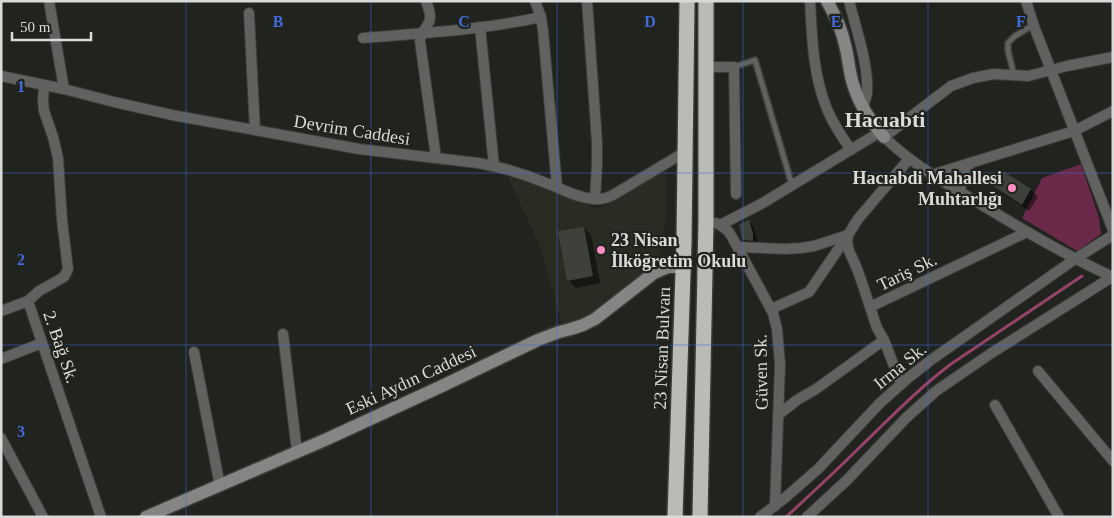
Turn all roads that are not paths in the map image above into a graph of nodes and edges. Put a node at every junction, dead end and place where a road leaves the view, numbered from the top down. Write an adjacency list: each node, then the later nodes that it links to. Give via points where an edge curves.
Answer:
1 (48, 1): 24 (street)
2 (426, 1): 15 (street, via 430,17)
3 (535, 1): 12 (street)
4 (587, 1): 41 (street, via 597,142)
5 (687, 1): 31 (highway, 23 Nisan Bulvarı)
6 (810, 1): 30 (street, via 820,90 827,110)
7 (827, 1): 25 (street, via 843,37 853,86)
8 (849, 1): 25 (street, via 867,82)
9 (1026, 1): 13 (street)
10 (706, 3): 18 (highway)
11 (249, 13): 27 (street)
12 (541, 17): 14 (street); 38 (street)
13 (1033, 25): 20 (street); 22 (lane, via 1008,43)
14 (480, 28): 15 (street); 35 (street)
15 (421, 34): 16 (street); 32 (street)
16 (363, 38)
17 (1113, 58): 20 (street)
18 (706, 67): 19 (street); 42 (highway)
19 (734, 67): 37 (lane, via 755,60); 40 (street)
20 (1050, 70): 22 (street); 28 (street)
21 (1, 76): 23 (street, Devrim Caddesi)
22 (1014, 76): 29 (street, via 994,74 951,86)
23 (44, 85): 24 (street, Devrim Caddesi); 51 (street, 2. Bağ Sk., via 44,111 58,158 68,269 64,277)
24 (64, 89): 27 (street, Devrim Caddesi, via 172,115)
25 (863, 108): 29 (street)
26 (1113, 110): 28 (street)
27 (255, 130): 32 (street, Devrim Caddesi, via 359,149)
28 (1074, 131): 34 (street); 43 (street)
29 (882, 135): 30 (street); 33 (street)
30 (851, 150): 37 (street)
31 (685, 152): 41 (street, via 613,195); 49 (highway, 23 Nisan Bulvarı)
32 (436, 158): 35 (street, Devrim Caddesi)
33 (909, 159): 36 (street); 45 (street)
34 (970, 163): 36 (street); 39 (street)
35 (494, 166): 38 (street, Devrim Caddesi)
36 (931, 175): 39 (street)
37 (792, 185): 42 (street, via 760,204)
38 (558, 187): 41 (street, Devrim Caddesi)
39 (959, 192): 44 (street)
40 (736, 194)
41 (595, 200)
42 (713, 223): 47 (street, Güven Sk., via 728,231); 69 (highway)
43 (1113, 230)
44 (1027, 232): 48 (street); 52 (street, Tariş Sk.)
45 (848, 235): 47 (street, via 801,248); 52 (street, via 848,250); 53 (street, via 809,292)
46 (1113, 236): 48 (street, Irma Sk.)
47 (738, 247): 53 (street, Güven Sk.)
48 (1075, 259): 50 (street); 61 (street, Irma Sk.)
49 (684, 267): 65 (street, Eski Aydın Caddesi, via 668,267 654,273 583,325 550,334); 73 (highway, 23 Nisan Bulvarı)
50 (1112, 277): 75 (street, via 936,391)
51 (28, 301): 54 (street); 57 (street, 2. Bağ Sk.)
52 (870, 308): 56 (street, Tariş Sk.)
53 (771, 309): 63 (street, Güven Sk., via 779,347)
54 (1, 311)
55 (283, 334): 65 (street)
56 (884, 340): 61 (street, Tariş Sk.); 63 (street)
57 (42, 343): 59 (street); 71 (street, 2. Bağ Sk.)
58 (194, 352): 67 (street)
59 (1, 359)
60 (1038, 371): 66 (street)
61 (901, 384): 68 (street, Irma Sk., via 818,469)
62 (995, 405): 76 (street)
63 (778, 415): 68 (street, Güven Sk.)
64 (1, 438): 70 (street)
65 (297, 452): 67 (street, Eski Aydın Caddesi)
66 (1113, 461)
67 (220, 486): 72 (street, Eski Aydın Caddesi)
68 (775, 506): 74 (street, Irma Sk.)
69 (700, 515)
70 (43, 517)
71 (101, 517)
72 (146, 517)
73 (675, 517)
74 (760, 517)
75 (807, 517)
76 (1059, 517)

